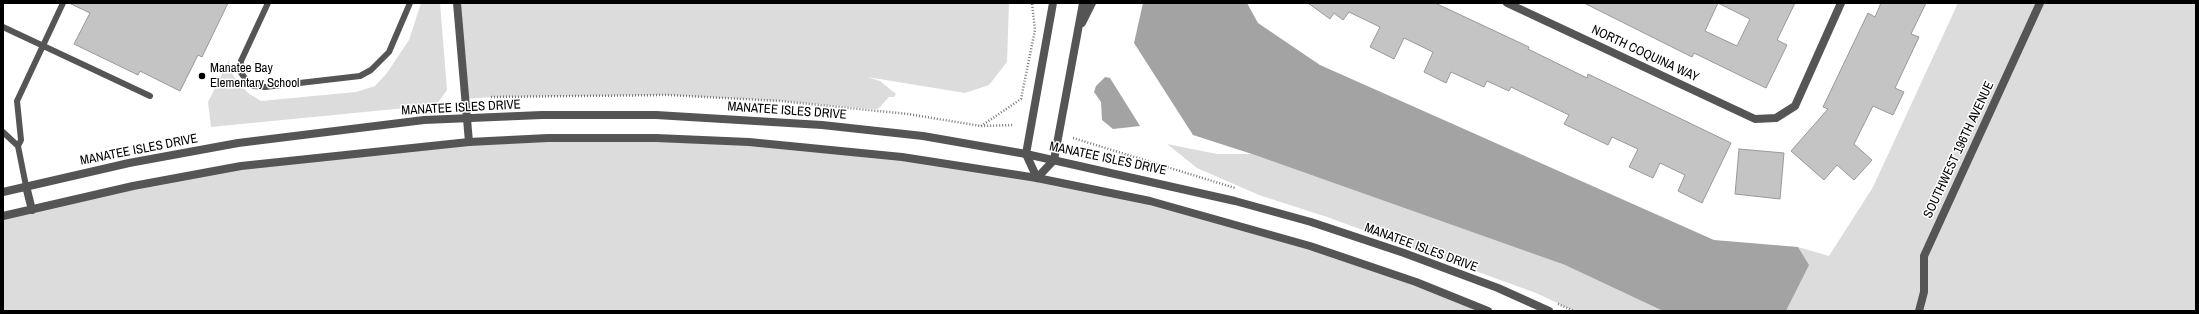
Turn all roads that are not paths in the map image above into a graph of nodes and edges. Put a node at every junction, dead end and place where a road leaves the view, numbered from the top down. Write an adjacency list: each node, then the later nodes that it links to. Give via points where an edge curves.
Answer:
1 (63, 3): 15 (lane)
2 (268, 3): 3 (lane, via 240,60 240,71 254,86 265,87 360,76 371,70 389,52)
3 (410, 3)
4 (457, 3): 17 (street)
5 (1048, 3): 12 (street)
6 (1053, 3): 12 (street)
7 (1083, 3): 14 (street)
8 (1092, 3): 14 (street)
9 (1507, 3): 10 (street, NORTH COQUINA WAY, via 1756,118 1776,118 1795,106)
10 (1841, 3)
11 (2040, 3): 30 (street, SOUTHWEST 196TH AVENUE, via 1924,256 1924,292)
12 (1050, 25): 21 (street)
13 (3, 27): 15 (lane)
14 (1077, 32): 22 (street)
15 (43, 45): 16 (lane); 20 (lane, via 18,101 21,140)
16 (150, 96)
17 (467, 119): 19 (street); 21 (street, MANATEE ISLES DRIVE, via 542,115 656,115 756,120 923,136); 24 (street, MANATEE ISLES DRIVE, via 424,120 238,143 129,163)
18 (3, 132): 20 (lane)
19 (469, 142): 23 (street, via 609,138 749,142 902,156); 26 (street, via 240,166 133,186)
20 (18, 146): 24 (lane)
21 (1026, 154): 22 (street, MANATEE ISLES DRIVE); 23 (street)
22 (1054, 160): 23 (street); 29 (street, MANATEE ISLES DRIVE, via 1155,181 1311,222 1498,288)
23 (1037, 178): 28 (street, via 1150,201 1226,221 1416,282)
24 (26, 186): 25 (street, MANATEE ISLES DRIVE); 26 (street)
25 (3, 192)
26 (32, 210): 27 (street)
27 (3, 216)
28 (1488, 311)
29 (1549, 311)
30 (1919, 311)

